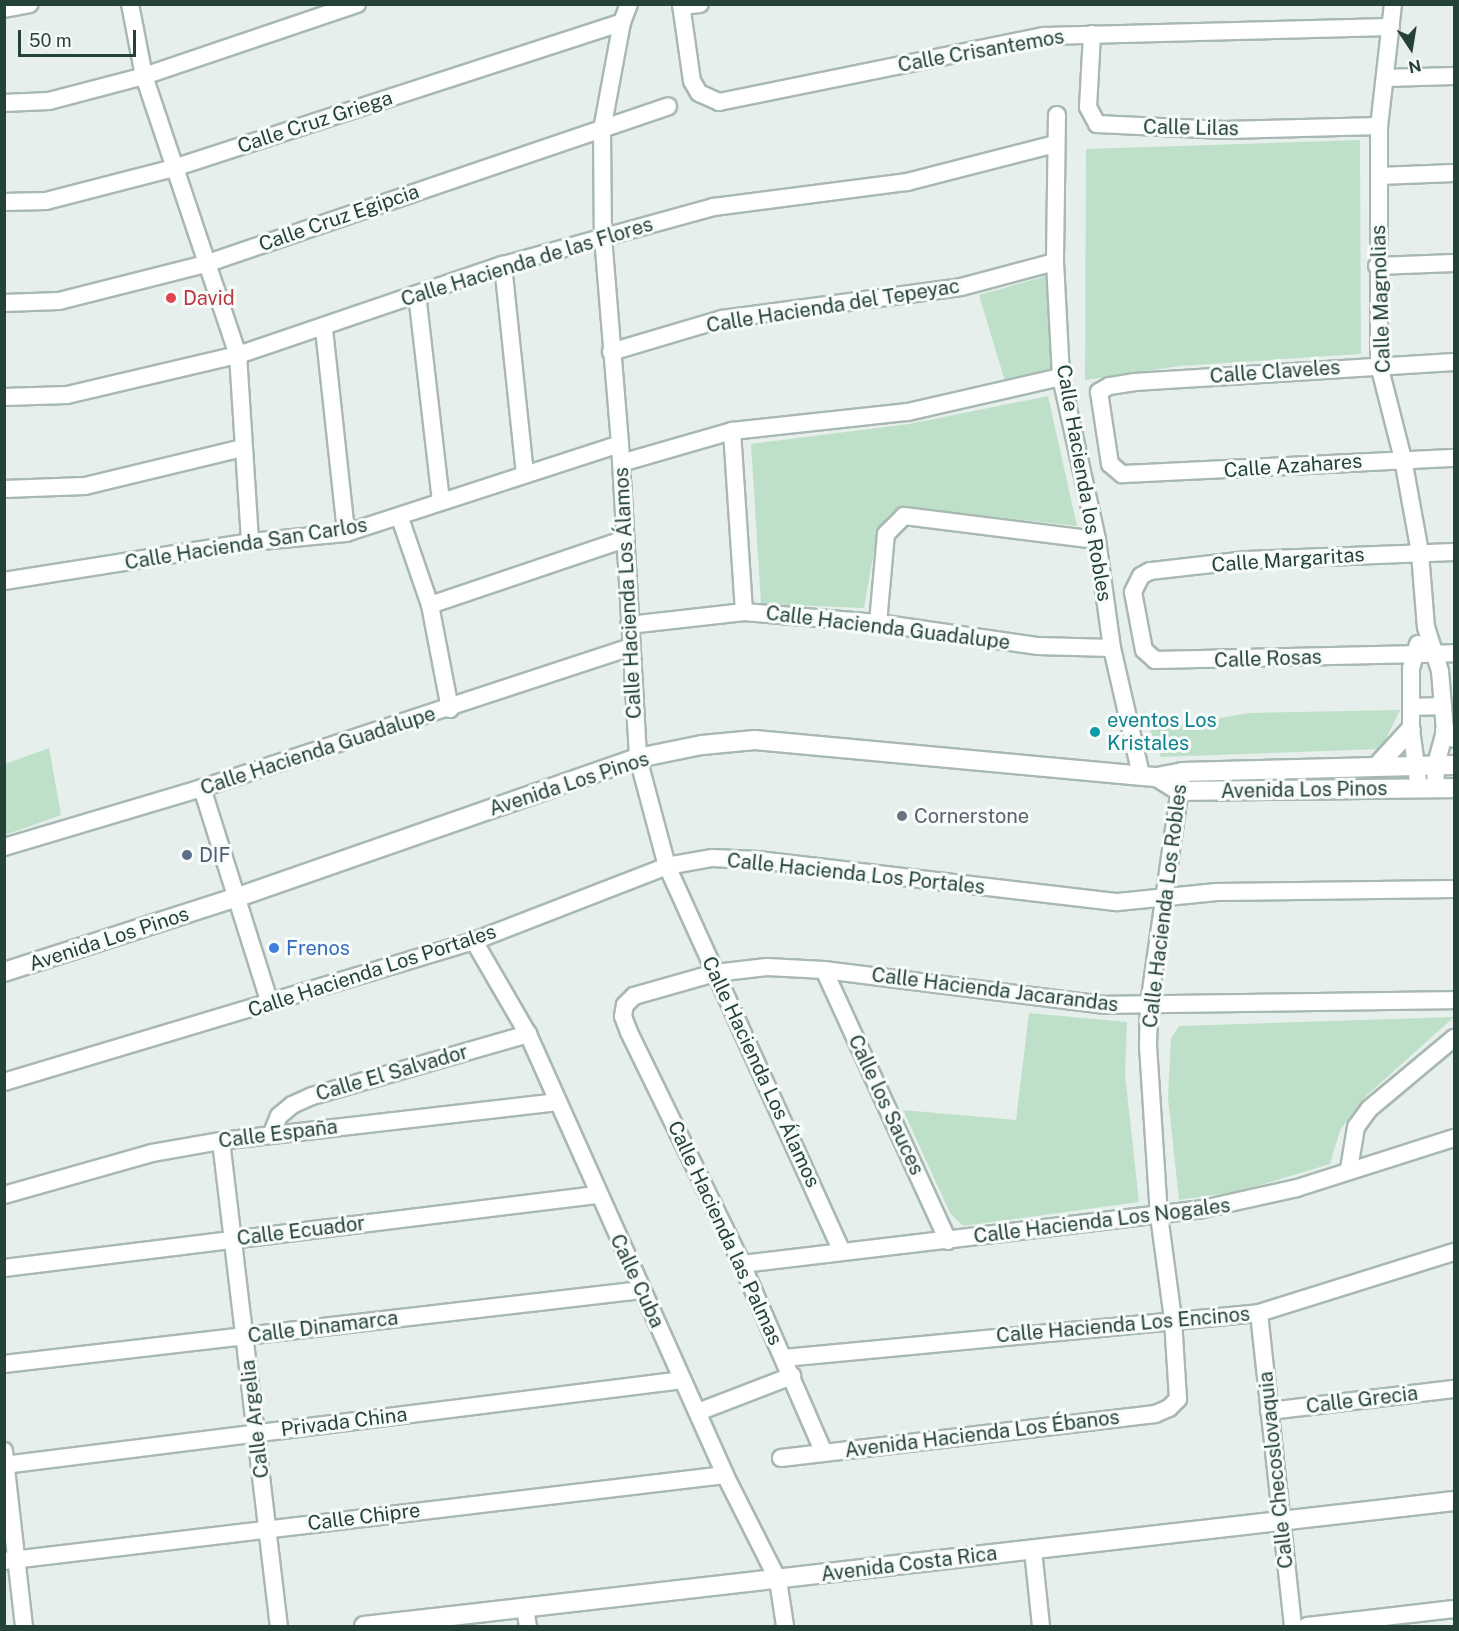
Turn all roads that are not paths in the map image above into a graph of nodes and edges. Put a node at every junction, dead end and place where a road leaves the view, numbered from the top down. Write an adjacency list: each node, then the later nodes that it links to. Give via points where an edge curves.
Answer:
1 (30, 4): 8 (street)
2 (130, 4): 12 (street)
3 (357, 4): 12 (street)
4 (629, 4): 9 (street, Calle Hacienda Los Álamos)
5 (700, 4): 7 (street)
6 (1393, 4): 10 (street, Calle Magnolias)
7 (681, 5): 11 (street, Calle Crisantemos, via 692,81 705,98 719,102 1044,36)
8 (4, 9)
9 (622, 22): 19 (street, Calle Hacienda Los Álamos); 21 (street, Calle Cruz Griega)
10 (1391, 27): 11 (street, Calle Crisantemos); 14 (street, Calle Magnolias)
11 (1092, 34): 18 (street, Calle Lilas, via 1088,107 1097,124 1225,130)
12 (144, 76): 15 (street, via 50,101); 21 (street)
13 (1455, 76): 14 (street)
14 (1385, 78): 18 (street, Calle Magnolias)
15 (4, 103)
16 (668, 106): 19 (street, Calle Cruz Egipcia)
17 (1057, 115): 20 (street, Calle Hacienda los Robles)
18 (1378, 126): 23 (street, Calle Magnolias)
19 (602, 130): 25 (street, Calle Hacienda Los Álamos); 28 (street, Calle Cruz Egipcia)
20 (1055, 144): 25 (street, Calle Hacienda de las Flores, via 907,182 714,207); 26 (street, Calle Hacienda los Robles)
21 (177, 167): 24 (street, Calle Cruz Griega, via 46,201); 28 (street)
22 (1455, 173): 23 (street)
23 (1379, 176): 30 (street, Calle Magnolias)
24 (4, 202)
25 (603, 237): 29 (street, Calle Hacienda de las Flores); 34 (street, Calle Hacienda Los Álamos)
26 (1055, 262): 34 (street, Calle Hacienda del Tepeyac, via 961,287 722,319); 38 (street, Calle Hacienda los Robles)
27 (1455, 263): 30 (street)
28 (205, 264): 32 (street, Calle Cruz Egipcia, via 59,301); 35 (street)
29 (503, 265): 31 (street, Calle Hacienda de las Flores); 46 (street)
30 (1377, 266): 37 (street, Calle Magnolias)
31 (417, 294): 33 (street, Calle Hacienda de las Flores); 49 (street)
32 (4, 303)
33 (324, 329): 35 (street, Calle Hacienda de las Flores); 51 (street)
34 (611, 352): 41 (street, Calle Hacienda Los Álamos)
35 (238, 355): 39 (street, Calle Hacienda de las Flores, via 67,395); 42 (street)
36 (1455, 362): 37 (street, Calle Claveles)
37 (1379, 365): 44 (street, Calle Magnolias); 47 (street, Calle Claveles, via 1109,386 1099,392 1110,464 1115,471)
38 (1061, 376): 40 (street, via 908,412); 53 (street, Calle Hacienda los Robles)
39 (4, 397)
40 (732, 432): 45 (street); 60 (street)
41 (620, 444): 45 (street, Calle Hacienda Los Álamos); 46 (street, Calle Hacienda San Carlos)
42 (242, 448): 48 (street, via 85,486); 54 (street)
43 (1455, 458): 44 (street, Calle Azahares)
44 (1403, 459): 47 (street, Calle Azahares); 56 (street, Calle Magnolias)
45 (621, 463): 52 (street, Calle Hacienda Los Álamos)
46 (525, 473): 49 (street, Calle Hacienda San Carlos)
47 (1132, 476)
48 (4, 489)
49 (441, 501): 50 (street, Calle Hacienda San Carlos)
50 (400, 518): 51 (street, Calle Hacienda San Carlos); 59 (street)
51 (346, 532): 54 (street, Calle Hacienda San Carlos)
52 (625, 539): 59 (street); 62 (street, Calle Hacienda Los Álamos)
53 (1097, 540): 61 (street, via 904,516 890,525 886,534); 65 (street, Calle Hacienda los Robles)
54 (250, 542): 57 (street, Calle Hacienda San Carlos)
55 (1455, 552): 56 (street, Calle Margaritas)
56 (1420, 553): 58 (street, Calle Margaritas, via 1247,560 1150,571 1141,576); 63 (street, Calle Magnolias)
57 (4, 581)
58 (1133, 592): 67 (street, Calle Rosas, via 1144,650 1155,660)
59 (430, 605): 71 (street)
60 (744, 612): 61 (street, Calle Hacienda Guadalupe); 62 (street, Calle Hacienda Guadalupe)
61 (878, 623): 65 (street, Calle Hacienda Guadalupe, via 1038,646)
62 (629, 625): 64 (street, Calle Hacienda Los Álamos)
63 (1426, 627): 67 (street, Calle Magnolias); 68 (street, Calle Magnolias)
64 (630, 648): 71 (street, Calle Hacienda Guadalupe); 74 (street, Calle Hacienda Los Álamos)
65 (1113, 648): 79 (street, Calle Hacienda los Robles)
66 (1455, 653): 68 (street, Calle Rosas)
67 (1414, 654): 68 (street, Calle Rosas); 70 (street, Calle Magnolias)
68 (1436, 654): 69 (street, Calle Magnolias)
69 (1443, 706): 70 (street); 73 (street, Calle Magnolias)
70 (1413, 707): 72 (street, Calle Magnolias)
71 (450, 709): 80 (street, Calle Hacienda Guadalupe)
72 (1411, 729): 76 (street); 77 (street, Calle Magnolias)
73 (1450, 735): 77 (street, Calle Magnolias)
74 (638, 758): 79 (street, Avenida Los Pinos, via 702,745 755,740); 85 (street, Calle Hacienda Los Álamos); 87 (street, Avenida Los Pinos)
75 (1455, 765): 77 (street, Avenida Los Pinos)
76 (1377, 766): 77 (street, Avenida Los Pinos); 78 (street, Avenida Los Pinos)
77 (1427, 766): 81 (street)
78 (1182, 772): 79 (street, Avenida Los Pinos); 83 (street, Calle Hacienda Los Robles)
79 (1149, 776): 83 (street, Avenida Los Pinos)
80 (202, 788): 84 (street, Calle Hacienda Guadalupe); 87 (street)
81 (1427, 788): 82 (street, Avenida Los Pinos); 83 (street, Avenida Los Pinos)
82 (1455, 788)
83 (1179, 792): 88 (street, Calle Hacienda Los Robles)
84 (4, 847)
85 (667, 866): 88 (street, Calle Hacienda Los Portales, via 712,858 758,860 1089,900); 89 (street, Calle Hacienda Los Portales); 92 (street, Calle Hacienda Los Álamos)
86 (1455, 889): 88 (street, Calle Hacienda Los Portales, via 1216,892)
87 (238, 897): 91 (street, Avenida Los Pinos); 94 (street)
88 (1162, 897): 95 (street, Calle Hacienda Los Robles)
89 (474, 941): 94 (street, Calle Hacienda Los Portales); 97 (street, Calle Cuba)
90 (824, 970): 92 (street, Calle Hacienda Jacarandas, via 767,967); 95 (street, Calle Hacienda Jacarandas, via 1104,1005); 109 (street, Calle los Sauces)
91 (4, 972)
92 (715, 972): 96 (street, Calle Hacienda Jacarandas, via 634,996); 110 (street, Calle Hacienda Los Álamos)
93 (1455, 999): 95 (street, Calle Hacienda Jacarandas)
94 (270, 1004): 99 (street, Calle Hacienda Los Portales)
95 (1149, 1005): 107 (street, Calle Hacienda Los Robles, via 1149,1092)
96 (623, 1016): 112 (street, Calle Hacienda las Palmas)
97 (528, 1034): 100 (street, Calle Cuba); 101 (street, Calle El Salvador, via 312,1096 279,1116)
98 (1455, 1038): 104 (street, via 1369,1109 1356,1127)
99 (4, 1082)
100 (557, 1102): 101 (street, Calle España); 106 (street, Calle Cuba)
101 (272, 1133): 103 (street, Calle España)
102 (1455, 1138): 104 (street, Calle Hacienda Los Nogales)
103 (220, 1141): 105 (street, Calle España, via 152,1153); 108 (street, Calle Argelia)
104 (1349, 1169): 107 (street, Calle Hacienda Los Nogales, via 1243,1202)
105 (4, 1195)
106 (597, 1195): 108 (street, Calle Ecuador); 114 (street, Calle Cuba)
107 (1159, 1216): 109 (street, Calle Hacienda Los Nogales); 116 (street, Calle Hacienda Los Robles)
108 (233, 1240): 113 (street, Calle Ecuador); 117 (street, Calle Argelia)
109 (948, 1240): 110 (street, Calle Hacienda Los Nogales)
110 (842, 1251): 112 (street, Calle Hacienda Los Nogales)
111 (1455, 1252): 115 (street, Calle Hacienda Los Encinos)
112 (742, 1264): 118 (street, Calle Hacienda las Palmas)
113 (4, 1268)
114 (642, 1290): 117 (street, Calle Dinamarca); 121 (street, Calle Cuba)
115 (1259, 1313): 116 (street, Calle Hacienda Los Encinos); 124 (street, Calle Checoslovaquia)
116 (1173, 1319): 118 (street, Calle Hacienda Los Encinos); 123 (street, Calle Hacienda Los Robles)
117 (245, 1336): 119 (street, Calle Dinamarca); 126 (street, Calle Argelia)
118 (784, 1358): 120 (street, Calle Hacienda las Palmas)
119 (4, 1365)
120 (792, 1376): 125 (street); 127 (street, Calle Hacienda las Palmas)
121 (683, 1380): 125 (street, Calle Cuba); 126 (street, Privada China)
122 (1455, 1389): 124 (street, Calle Grecia)
123 (1178, 1399): 127 (street, Avenida Hacienda Los Ébanos, via 1155,1414)
124 (1269, 1411): 132 (street, Calle Checoslovaquia)
125 (698, 1412): 130 (street, Calle Cuba)
126 (256, 1432): 129 (street, Privada China); 133 (street, Calle Argelia)
127 (824, 1453): 128 (street, Avenida Hacienda Los Ébanos)
128 (781, 1458)
129 (5, 1460): 135 (street)
130 (725, 1475): 133 (street, Calle Chipre); 136 (street, Calle Cuba)
131 (1455, 1501): 132 (street, Avenida Costa Rica)
132 (1281, 1521): 134 (street, Avenida Costa Rica); 145 (street, Calle Checoslovaquia)
133 (268, 1528): 135 (street, Calle Chipre); 140 (street, Calle Argelia)
134 (1033, 1550): 136 (street, Avenida Costa Rica); 144 (street)
135 (10, 1560): 139 (street)
136 (778, 1580): 137 (street, Avenida Costa Rica); 143 (street, Calle Cuba)
137 (525, 1608): 141 (street, Avenida Costa Rica); 142 (street)
138 (1455, 1609): 146 (street)
139 (24, 1626)
140 (279, 1626)
141 (364, 1626)
142 (528, 1626)
143 (785, 1626)
144 (1041, 1626)
145 (1293, 1626)
146 (1307, 1626)

